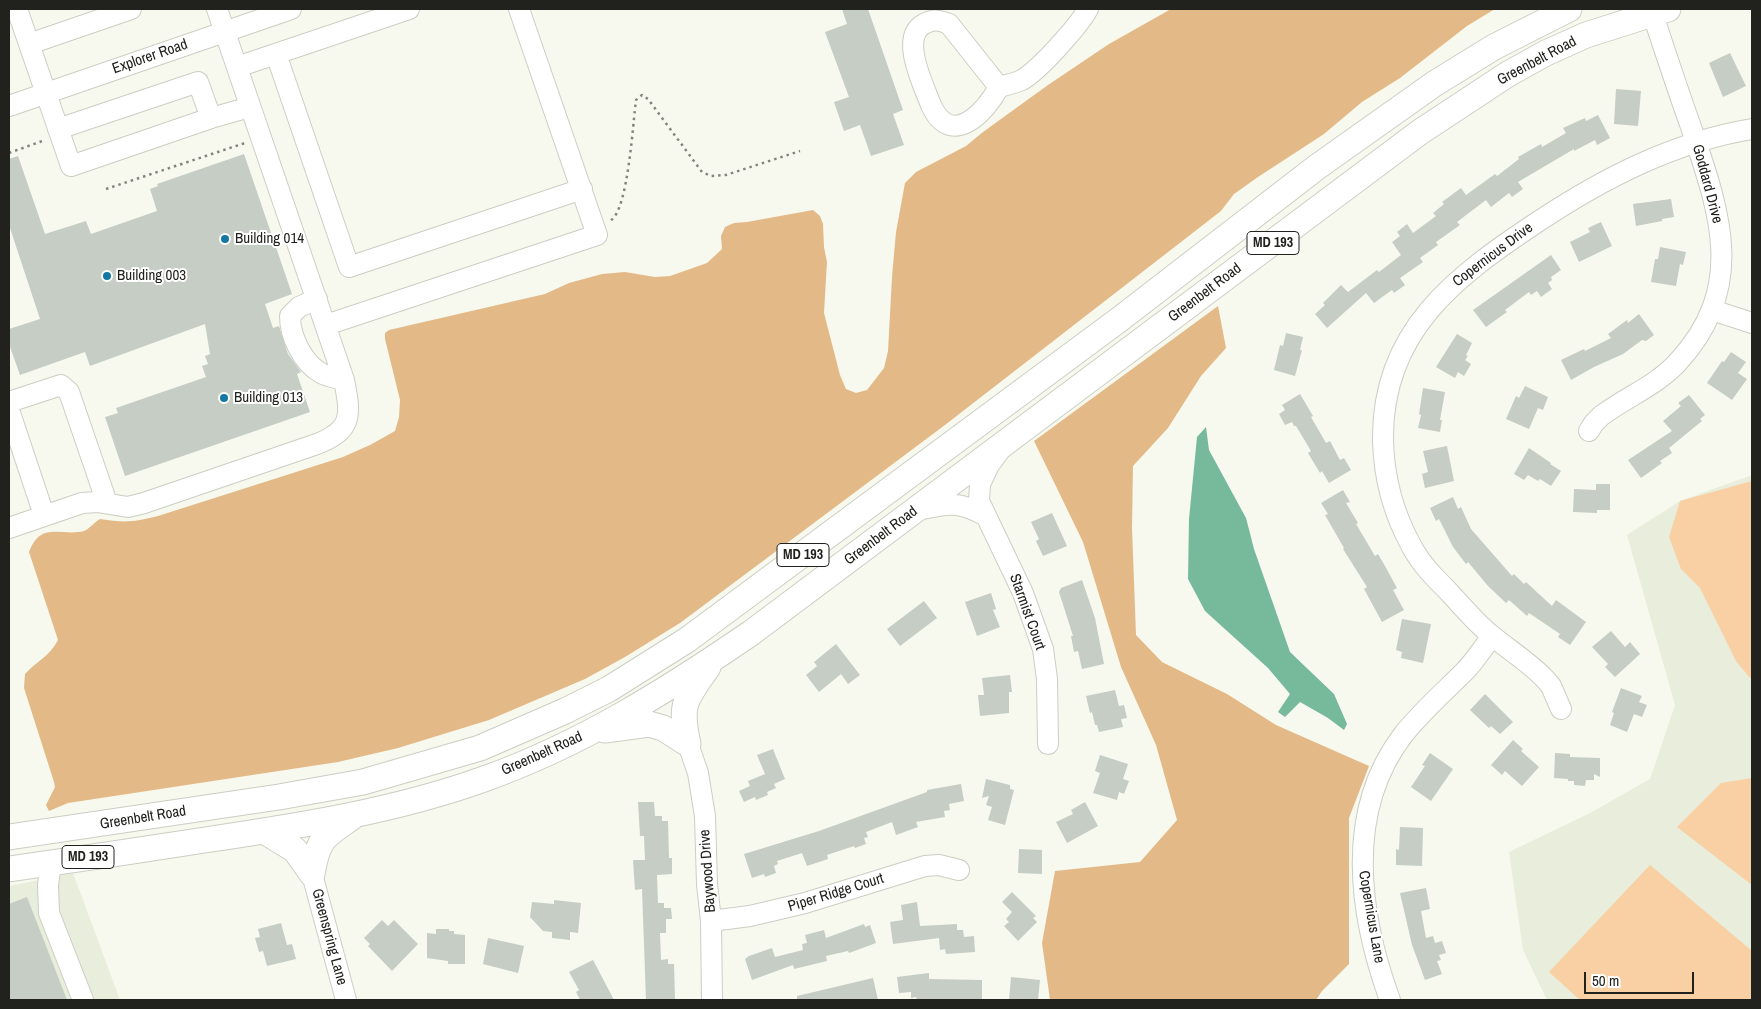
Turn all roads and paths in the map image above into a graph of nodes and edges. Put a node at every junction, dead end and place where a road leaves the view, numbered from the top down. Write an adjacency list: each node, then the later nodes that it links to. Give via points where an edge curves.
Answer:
1 (17, 9): 12 (street)
2 (131, 9): 12 (street)
3 (217, 9): 11 (street)
4 (291, 9): 11 (street, Explorer Road)
5 (408, 9): 14 (street)
6 (519, 9): 28 (street)
7 (1088, 9): 16 (street, via 1033,73)
8 (1527, 9): 13 (main road)
9 (1569, 9): 13 (main road, Greenbelt Road / MD 193)
10 (1657, 10): 24 (street, Goddard Drive); 38 (main road, Greenbelt Road / MD 193, via 1586,35 1546,54 1508,74 1420,132)
11 (225, 31): 15 (street); 17 (street, Explorer Road)
12 (29, 44): 17 (street)
13 (1494, 47): 40 (main road, Greenbelt Road / MD 193, via 1434,84 1318,167)
14 (276, 54): 15 (street); 28 (street, via 349,267)
15 (237, 67): 19 (street)
16 (999, 87): 16 (street, via 949,24 934,20 918,27 913,36 915,60 931,106 943,122 954,126 971,122 985,109)
17 (46, 93): 18 (street, Explorer Road); 22 (street)
18 (9, 106)
19 (250, 107): 20 (street); 30 (street)
20 (211, 118): 22 (street, via 71,166); 22 (street, via 198,82)
21 (1752, 129): 24 (street, Copernicus Drive)
22 (55, 134): 26 (path)
23 (251, 141): 27 (path)
24 (1696, 142): 31 (street, Goddard Drive, via 1714,201 1722,242 1720,284); 46 (street, Copernicus Drive, via 1656,157 1595,187 1477,264 1436,301 1411,335 1392,371 1384,404 1383,433 1386,478 1394,508 1421,562)
25 (800, 151): 29 (path, via 726,175 711,176 702,172 642,95 636,100 624,195 614,218)
26 (9, 153)
27 (106, 189)
28 (582, 189): 29 (street)
29 (603, 228): 33 (street)
30 (317, 298): 33 (street); 34 (street, via 290,316 292,331 308,364 323,375)
31 (1712, 310): 32 (street); 37 (street, Goddard Drive, via 1678,362 1651,386 1601,416)
32 (1752, 323)
33 (326, 325): 34 (street)
34 (344, 380): 39 (street, via 347,415 344,429 333,438 144,503 128,507)
35 (9, 402): 39 (street, via 61,385 69,392)
36 (9, 410): 42 (street)
37 (1590, 431)
38 (1005, 443): 41 (main road, Greenbelt Road / MD 193); 43 (street, Starmist Court, via 980,484 979,501)
39 (107, 503): 42 (street, via 82,503)
40 (869, 505): 45 (main road); 54 (main road, Greenbelt Road / MD 193, via 687,640 641,670 565,711 480,748 363,782)
41 (916, 510): 43 (street, via 949,504 970,507); 45 (main road, Greenbelt Road / MD 193)
42 (44, 515): 44 (street)
43 (984, 515): 51 (street, Starmist Court, via 1023,592 1043,649)
44 (9, 528)
45 (889, 530): 47 (main road, Greenbelt Road / MD 193)
46 (1492, 636): 48 (street, Copernicus Drive, via 1545,679); 63 (street, Copernicus Lane, via 1464,672 1403,736 1383,768 1369,807 1363,843 1362,881 1382,980)
47 (713, 659): 49 (main road, Greenbelt Road / MD 193); 50 (main road, via 684,704 683,721)
48 (1561, 710)
49 (593, 731): 50 (main road, via 649,724 663,728); 52 (main road, Greenbelt Road / MD 193, via 487,779)
50 (688, 744): 59 (street, Baywood Drive, via 703,801)
51 (1048, 744)
52 (356, 814): 53 (main road, Greenbelt Road / MD 193); 58 (main road, via 323,839 315,854)
53 (264, 831): 55 (main road, Greenbelt Road / MD 193); 58 (main road, via 295,850)
54 (9, 837)
55 (52, 863): 56 (main road, Greenbelt Road / MD 193); 60 (street, via 48,885 49,913)
56 (9, 869)
57 (959, 870): 59 (street, Piper Ridge Court, via 939,865 925,866 805,904 750,916)
58 (312, 874): 61 (street, Greenspring Lane)
59 (711, 920): 62 (street, Baywood Drive)
60 (83, 1000)
61 (346, 1000)
62 (712, 1000)
63 (1390, 1000)

